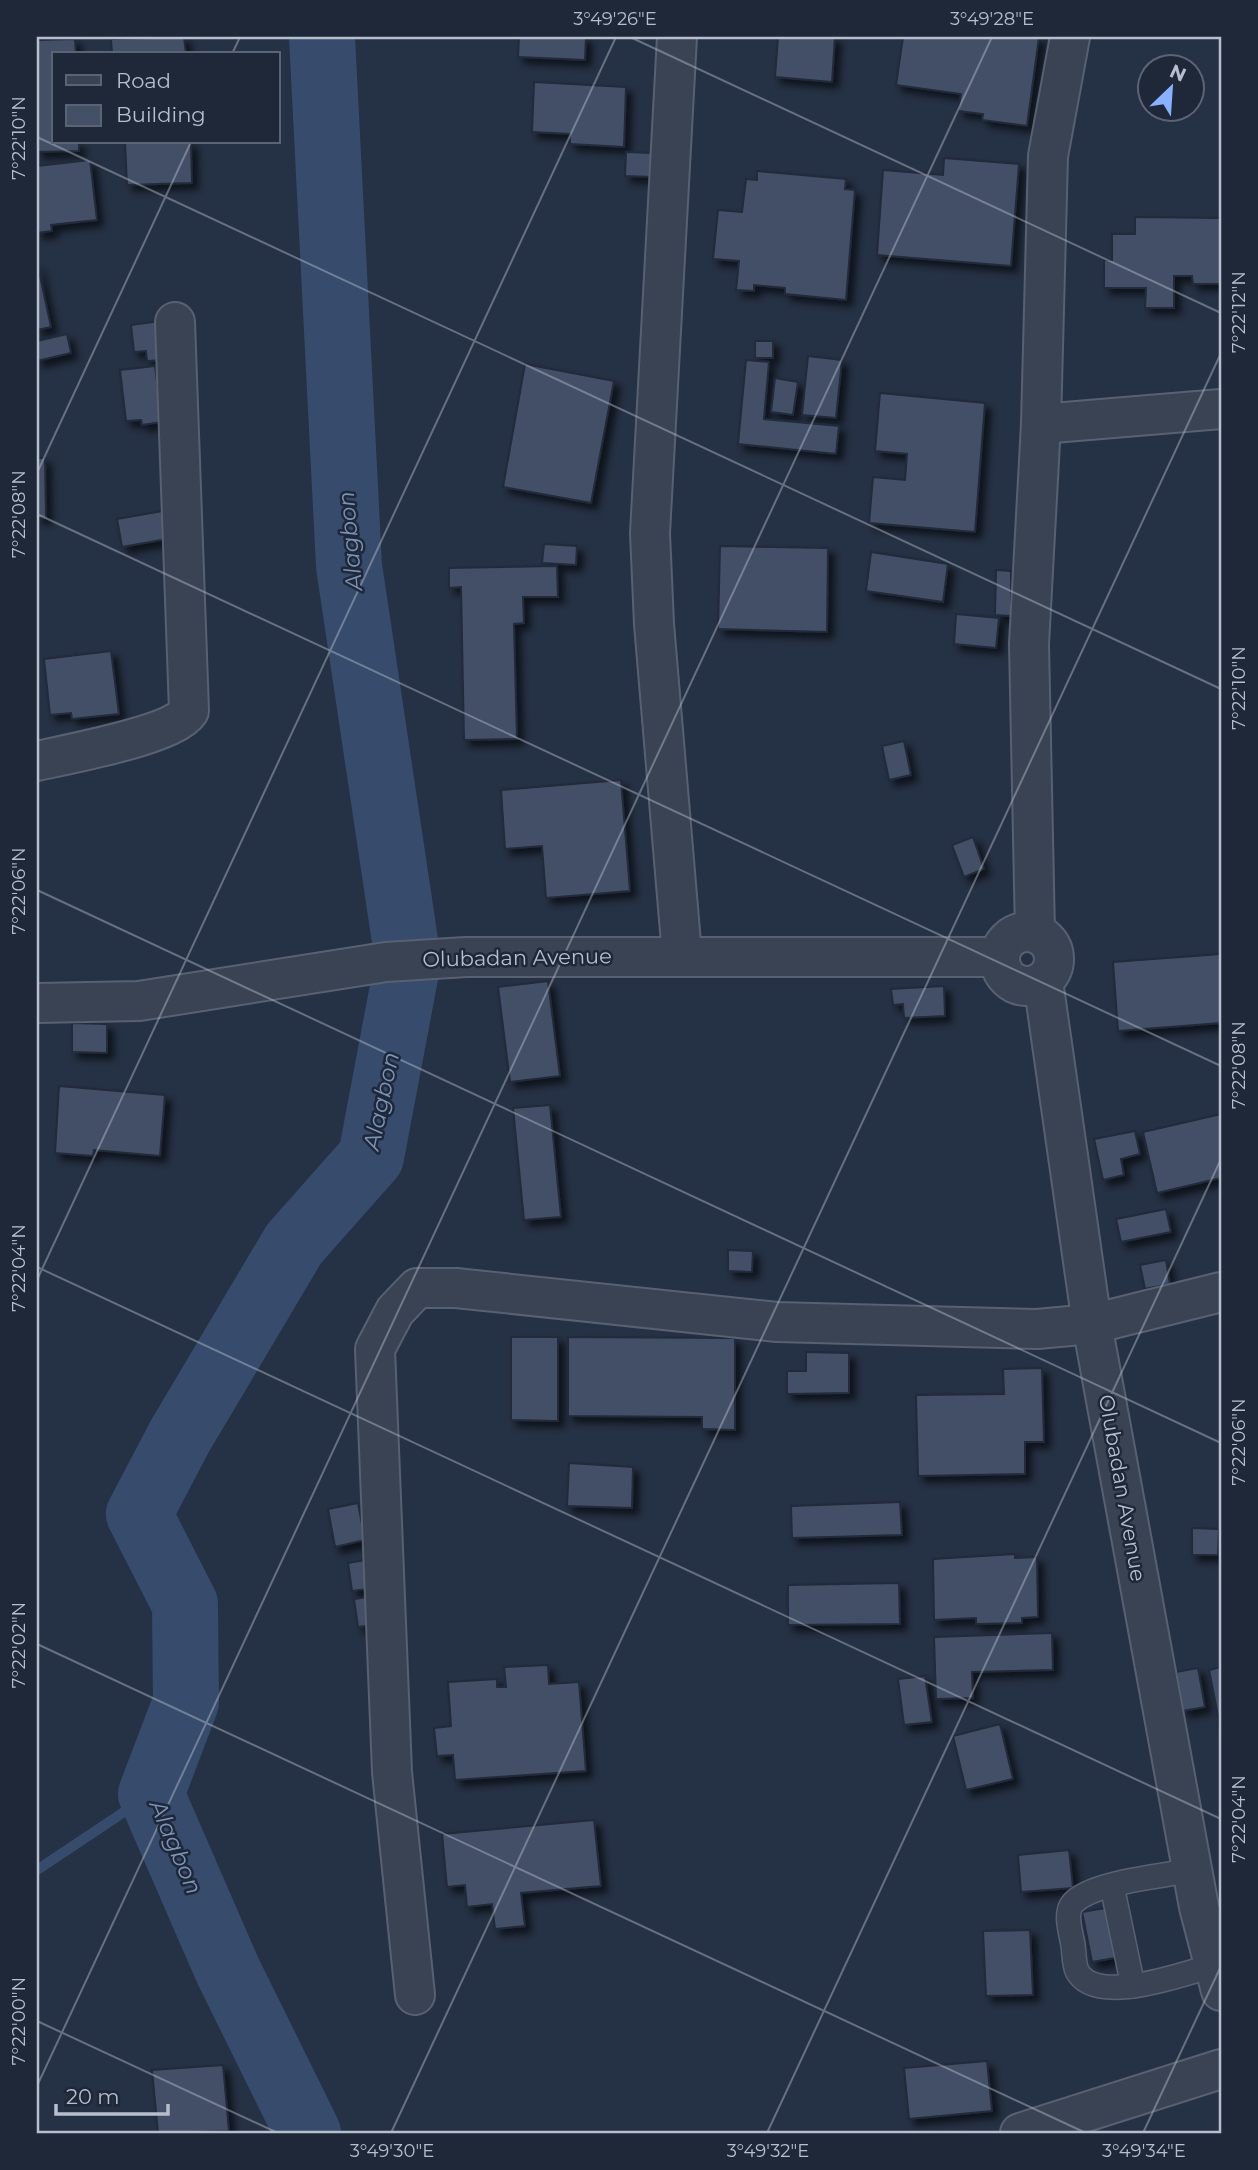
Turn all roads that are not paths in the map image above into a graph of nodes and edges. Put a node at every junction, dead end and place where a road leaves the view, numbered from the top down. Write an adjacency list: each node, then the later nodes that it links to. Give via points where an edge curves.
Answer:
1 (677, 37): 8 (street, via 650,533)
2 (1070, 37): 5 (street, via 1048,156)
3 (175, 322): 6 (street, via 189,711 183,720 127,740)
4 (1221, 409): 5 (street)
5 (1041, 424): 7 (street, via 1029,644)
6 (37, 761)
7 (1035, 933): 9 (street, via 1011,936); 10 (street, via 1052,948 1054,961)
8 (682, 955): 9 (street, Olubadan Avenue); 11 (street, Olubadan Avenue, via 386,962 139,1001)
9 (1000, 957): 10 (street, via 1002,968 1019,985)
10 (1042, 981): 13 (street, Olubadan Avenue)
11 (37, 1003)
12 (1221, 1292): 13 (street)
13 (1092, 1324): 14 (street, Olubadan Avenue); 18 (street, via 1038,1329 777,1322 456,1288 417,1288 395,1311 375,1349 392,1772)
14 (1192, 1870): 15 (lane); 16 (street, Olubadan Avenue)
15 (1112, 1886): 17 (lane); 17 (lane, via 1081,1898 1069,1912 1076,1970 1100,1987)
16 (1218, 1978): 17 (lane)
17 (1133, 1986)
18 (415, 1995)
19 (1221, 2069): 20 (street)
20 (1020, 2133)

